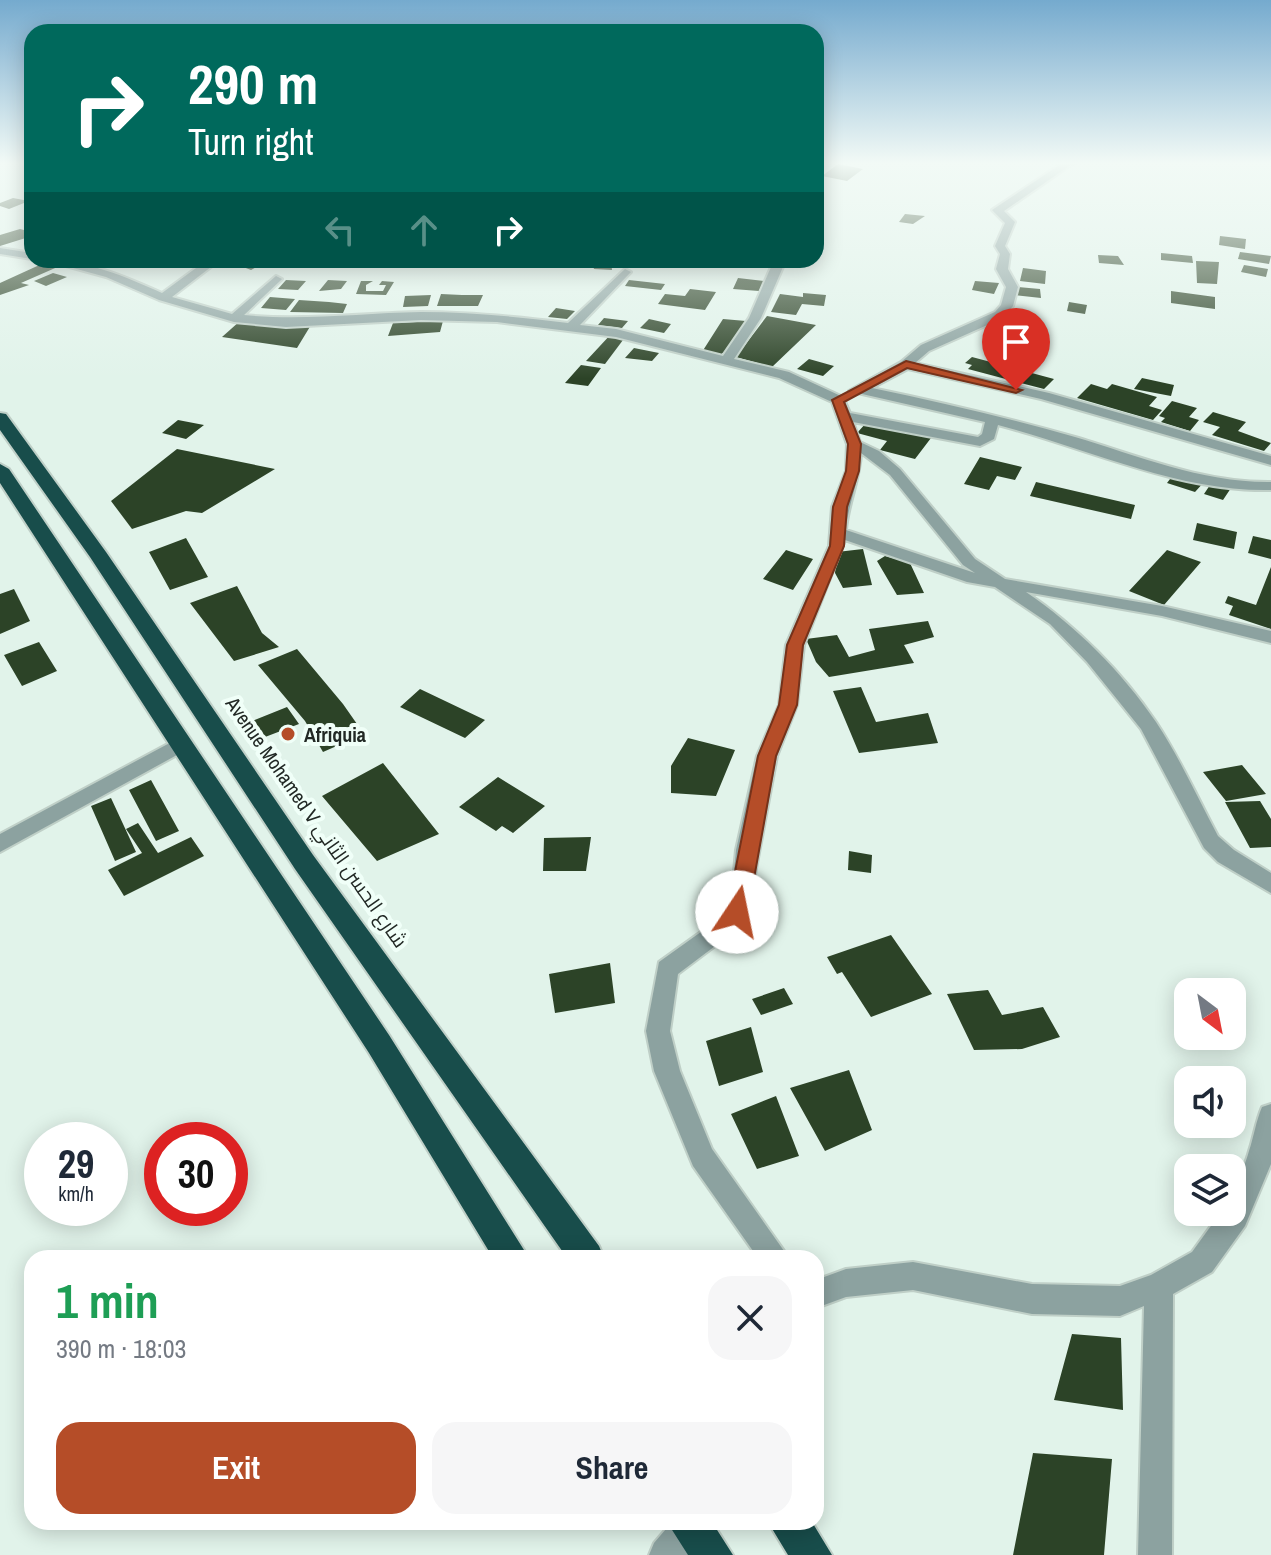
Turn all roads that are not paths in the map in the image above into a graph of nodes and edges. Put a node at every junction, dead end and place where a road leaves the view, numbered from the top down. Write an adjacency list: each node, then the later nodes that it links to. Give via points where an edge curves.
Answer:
1 (1005, 235): 15 (street, via 1002,269 1012,287 1007,306 985,322 925,348)
2 (24, 249): 4 (street)
3 (0, 251): 4 (street)
4 (15, 253): 5 (street)
5 (24, 255)
6 (84, 268): 11 (street)
7 (203, 268): 11 (street)
8 (777, 268): 14 (street, via 755,318)
9 (625, 272): 13 (street)
10 (276, 279): 12 (street)
11 (163, 298): 12 (street)
12 (234, 318): 13 (street, via 326,323 442,316)
13 (570, 328): 14 (street, via 616,333)
14 (727, 359): 17 (street, via 784,375)
15 (906, 365): 16 (street); 22 (street, via 1044,396)
16 (860, 389): 17 (street); 20 (street)
17 (838, 400): 18 (street)
18 (844, 416): 20 (street, via 980,442 989,436); 21 (street)
19 (0, 418): 33 (highway, Avenue Mohamed V شارع الحسن الثاني, via 304,862)
20 (992, 419): 24 (street, via 1154,465)
21 (854, 444): 25 (street, via 853,471); 26 (street, via 888,466 969,562)
22 (1271, 461)
23 (0, 469): 28 (highway)
24 (1271, 486)
25 (837, 532): 26 (street, via 931,566); 34 (street, via 837,546 795,645 788,705 767,756 737,912 667,969 658,1031 667,1071 702,1157)
26 (1003, 584): 27 (street, via 1162,611); 30 (street, via 1056,620 1093,658 1149,726 1211,842)
27 (1271, 637)
28 (179, 745): 29 (street); 32 (highway, via 379,1044)
29 (0, 844)
30 (1271, 884)
31 (1271, 1116): 35 (street, via 1262,1154 1235,1216 1202,1262)
32 (507, 1250)
33 (581, 1250)
34 (769, 1250)
35 (1159, 1286): 36 (street, via 1120,1301 1032,1299 913,1276 846,1283); 39 (street)
36 (824, 1291)
37 (794, 1530): 38 (highway)
38 (812, 1555)
39 (1155, 1555)

